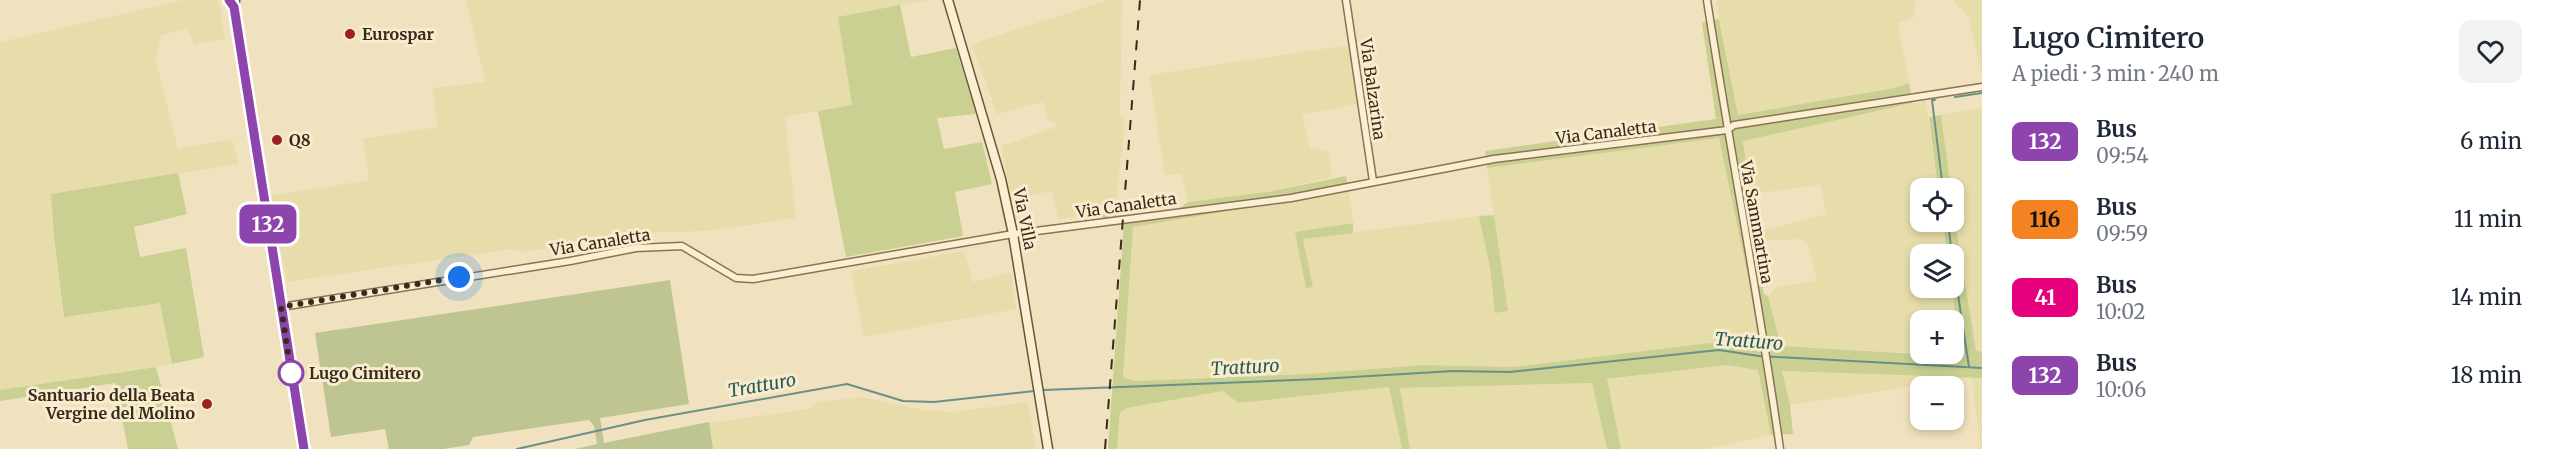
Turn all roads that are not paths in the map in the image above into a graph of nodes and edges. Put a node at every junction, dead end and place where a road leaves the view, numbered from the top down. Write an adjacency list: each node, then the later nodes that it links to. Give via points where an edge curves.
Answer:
1 (948, 0): 8 (street, Via Villa, via 989,134)
2 (1346, 0): 7 (street, Via Balzarina)
3 (1707, 0): 6 (street, Via Sammartina)
4 (233, 2): 9 (street)
5 (1982, 87): 6 (street, Via Canaletta, via 1734,125)
6 (1727, 130): 7 (street, Via Canaletta, via 1494,159); 12 (street, Via Sammartina)
7 (1373, 181): 8 (street, Via Canaletta, via 1291,198)
8 (1013, 234): 9 (street, Via Canaletta, via 753,279 736,278 682,246 636,248); 11 (street, Via Villa)
9 (281, 307): 10 (street)
10 (304, 449)
11 (1048, 449)
12 (1780, 449)

